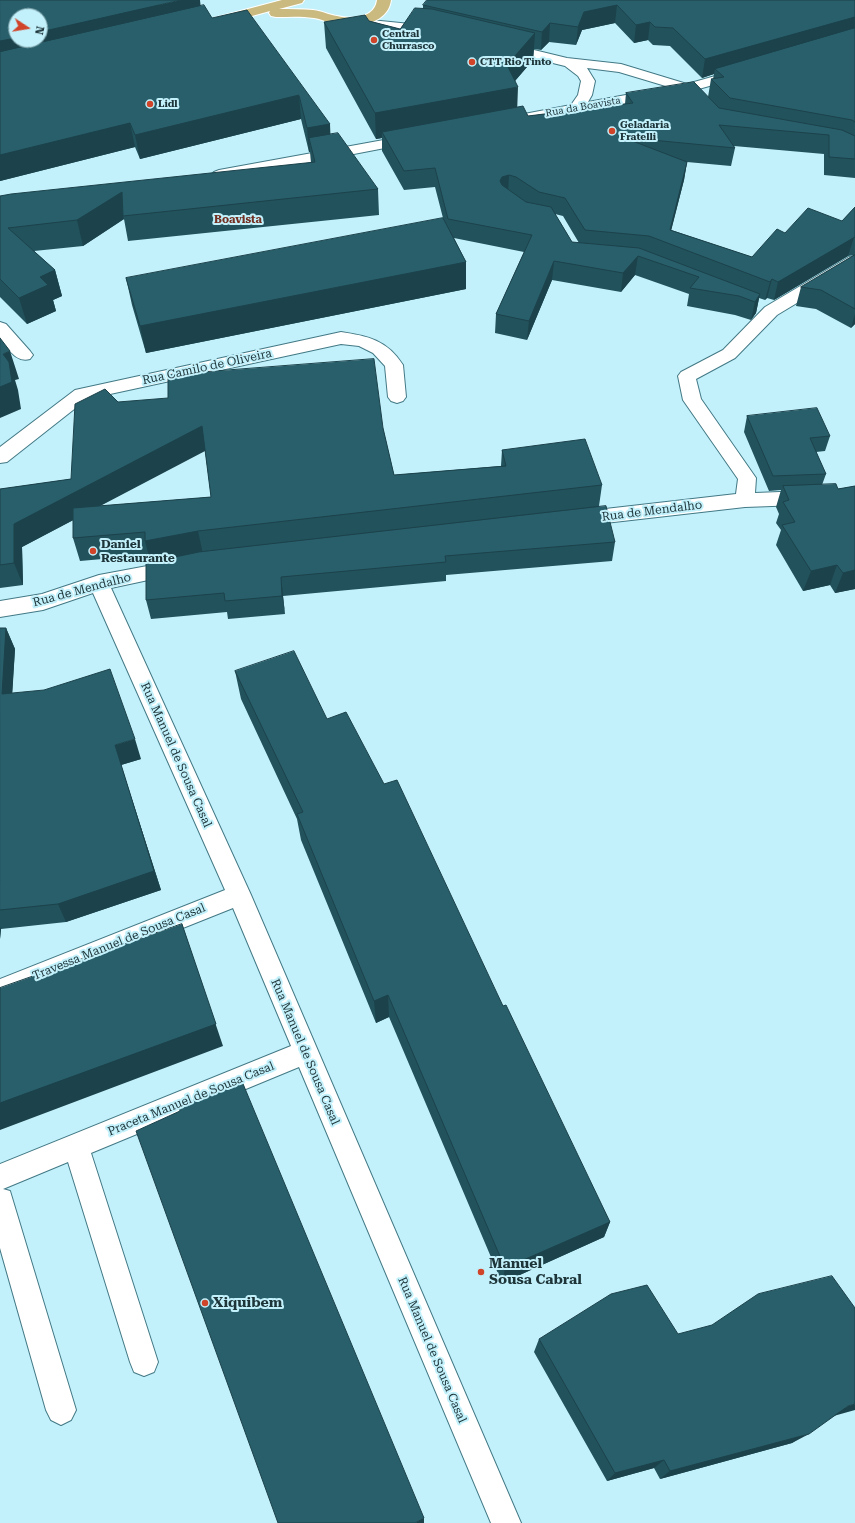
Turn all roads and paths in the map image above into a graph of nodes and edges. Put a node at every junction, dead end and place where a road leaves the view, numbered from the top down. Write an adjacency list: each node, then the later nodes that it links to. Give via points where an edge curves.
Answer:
1 (297, 0): 4 (main road)
2 (314, 0): 5 (main road, via 315,10)
3 (385, 2): 6 (main road, via 381,11 374,16); 6 (street, via 393,13 436,31)
4 (244, 15): 5 (main road); 7 (main road)
5 (321, 15): 6 (main road)
6 (351, 22)
7 (208, 24)
8 (493, 44): 9 (street)
9 (569, 62): 11 (street, via 621,68); 12 (street, via 602,73); 14 (street, via 584,73 588,80 585,95)
10 (756, 68): 11 (street, Rua da Boavista)
11 (688, 88): 12 (street, Rua da Boavista); 13 (street)
12 (639, 97): 14 (street, Rua da Boavista)
13 (699, 100)
14 (576, 109): 15 (street, Rua da Boavista)
15 (513, 120)
16 (426, 136): 17 (street)
17 (206, 177)
18 (855, 261): 24 (street, via 764,309 729,354 687,376 692,400 747,478)
19 (0, 328): 20 (street)
20 (24, 355)
21 (397, 397): 22 (street, Rua Camilo de Oliveira, via 394,365 379,349 363,341 341,338 81,394)
22 (0, 457)
23 (855, 496): 24 (street, Rua de Mendalho)
24 (745, 500): 25 (street, Rua de Mendalho)
25 (565, 521)
26 (188, 565): 27 (street, Rua de Mendalho)
27 (99, 583): 28 (street, Rua de Mendalho, via 43,602); 29 (street, Rua Manuel de Sousa Casal)
28 (0, 609)
29 (239, 895): 30 (street, Travessa Manuel de Sousa Casal); 31 (street, Rua Manuel de Sousa Casal)
30 (0, 990)
31 (306, 1052): 32 (street, Praceta Manuel de Sousa Casal); 37 (street, Rua Manuel de Sousa Casal)
32 (76, 1146): 33 (street, Praceta Manuel de Sousa Casal); 35 (street)
33 (0, 1178)
34 (0, 1201): 36 (street)
35 (144, 1362)
36 (61, 1410)
37 (506, 1523)

